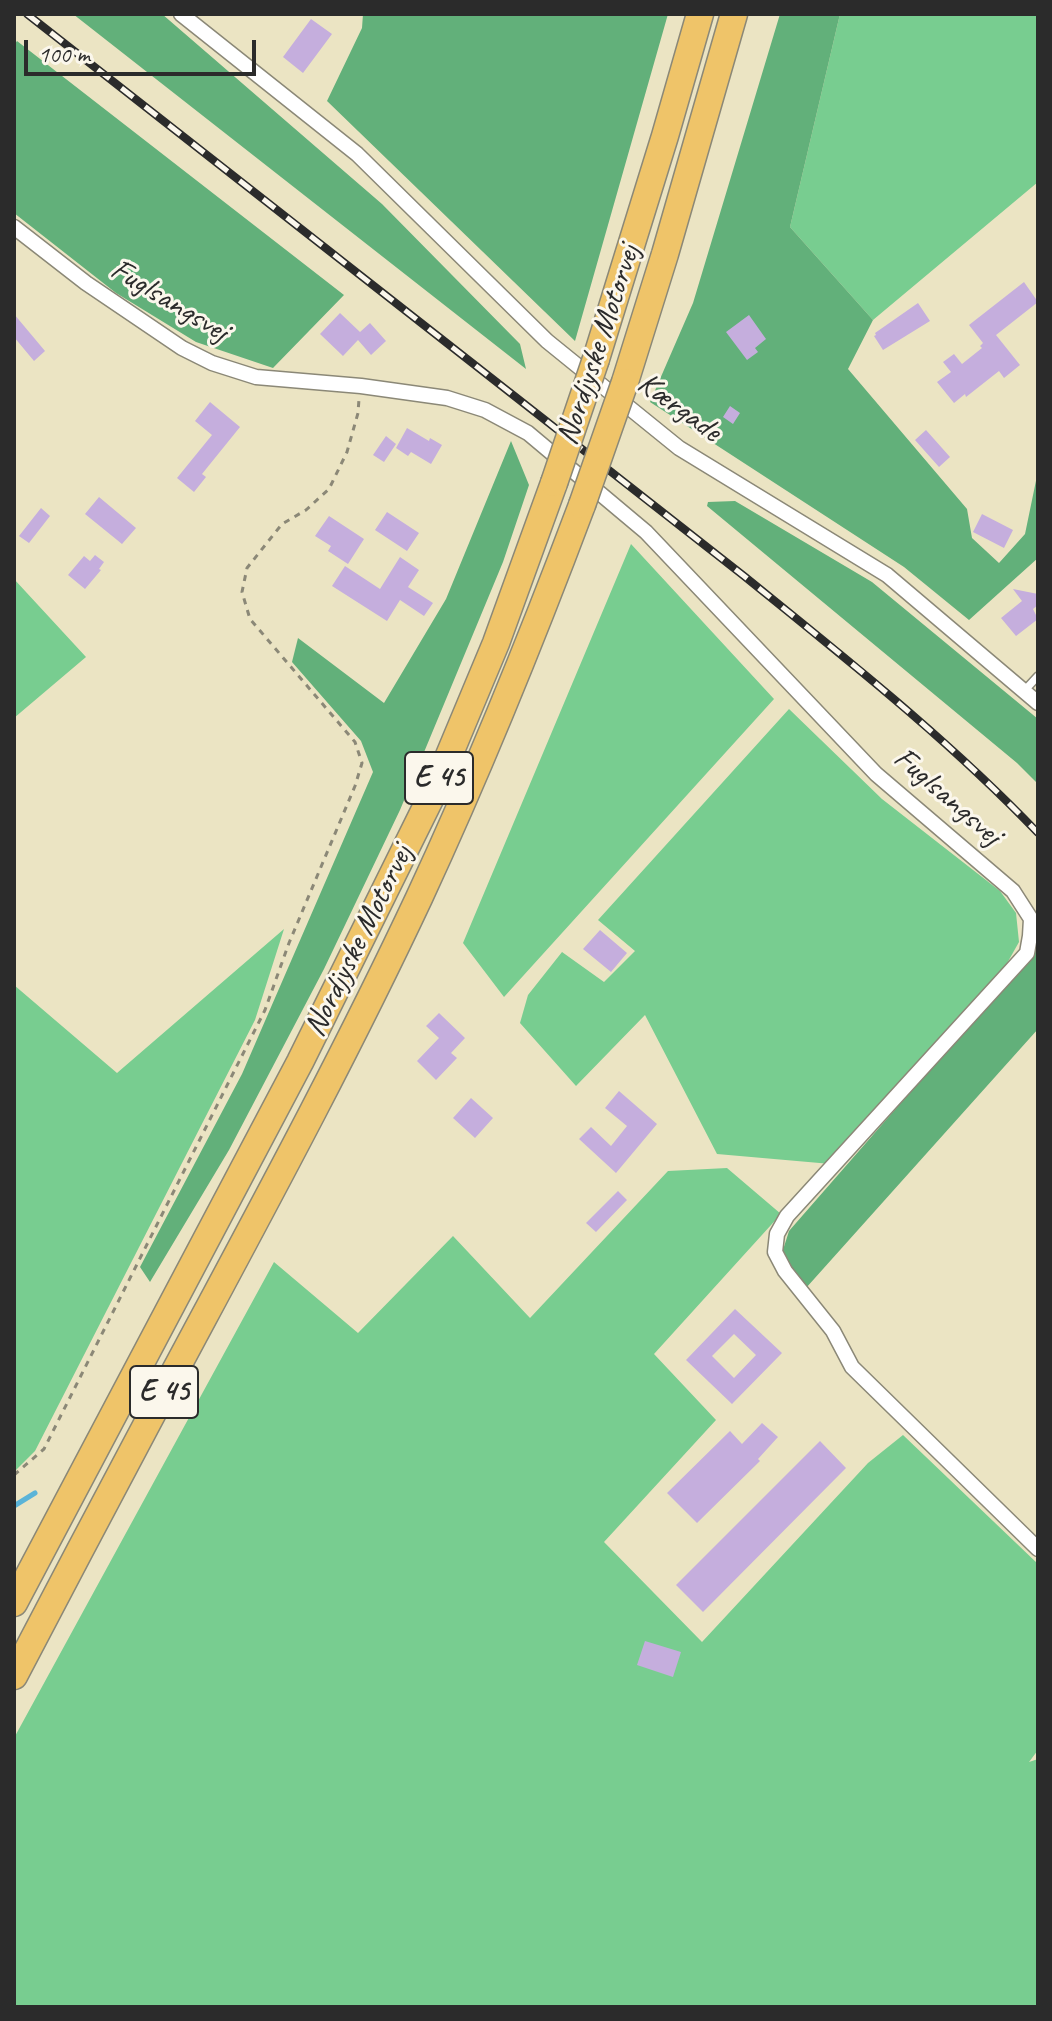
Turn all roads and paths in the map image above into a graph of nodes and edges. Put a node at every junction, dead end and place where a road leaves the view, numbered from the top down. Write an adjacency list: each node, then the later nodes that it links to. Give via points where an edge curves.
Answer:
1 (181, 14): 7 (street, Kærgade, via 357,154 547,341 679,448 887,575)
2 (700, 14): 9 (highway, Nordjyske Motorvej / E 45, bridge, via 596,359 496,643 435,789)
3 (734, 14): 14 (highway, Nordjyske Motorvej / E 45, bridge, via 625,382 478,766 285,1167)
4 (14, 227): 5 (street, Fuglsangsvej, via 86,283 212,363 256,377)
5 (361, 386): 10 (path, via 347,452 329,489 282,524 263,546 247,568 242,592 250,619 355,742 362,763 355,786 265,1010 44,1449); 11 (street, Fuglsangsvej, via 447,398 485,410 528,433 646,532 876,774 1013,891 1031,919 1027,953 787,1216 775,1252 833,1331 852,1367)
6 (1038, 676): 7 (lane)
7 (1025, 690): 8 (street, Kærgade)
8 (1038, 703)
9 (300, 1062): 12 (highway); 13 (highway, Nordjyske Motorvej / E 45)
10 (14, 1475)
11 (1038, 1549)
12 (14, 1570)
13 (14, 1603)
14 (45, 1617): 15 (highway, Nordjyske Motorvej / E 45); 16 (highway)
15 (14, 1676)
16 (14, 1683)

